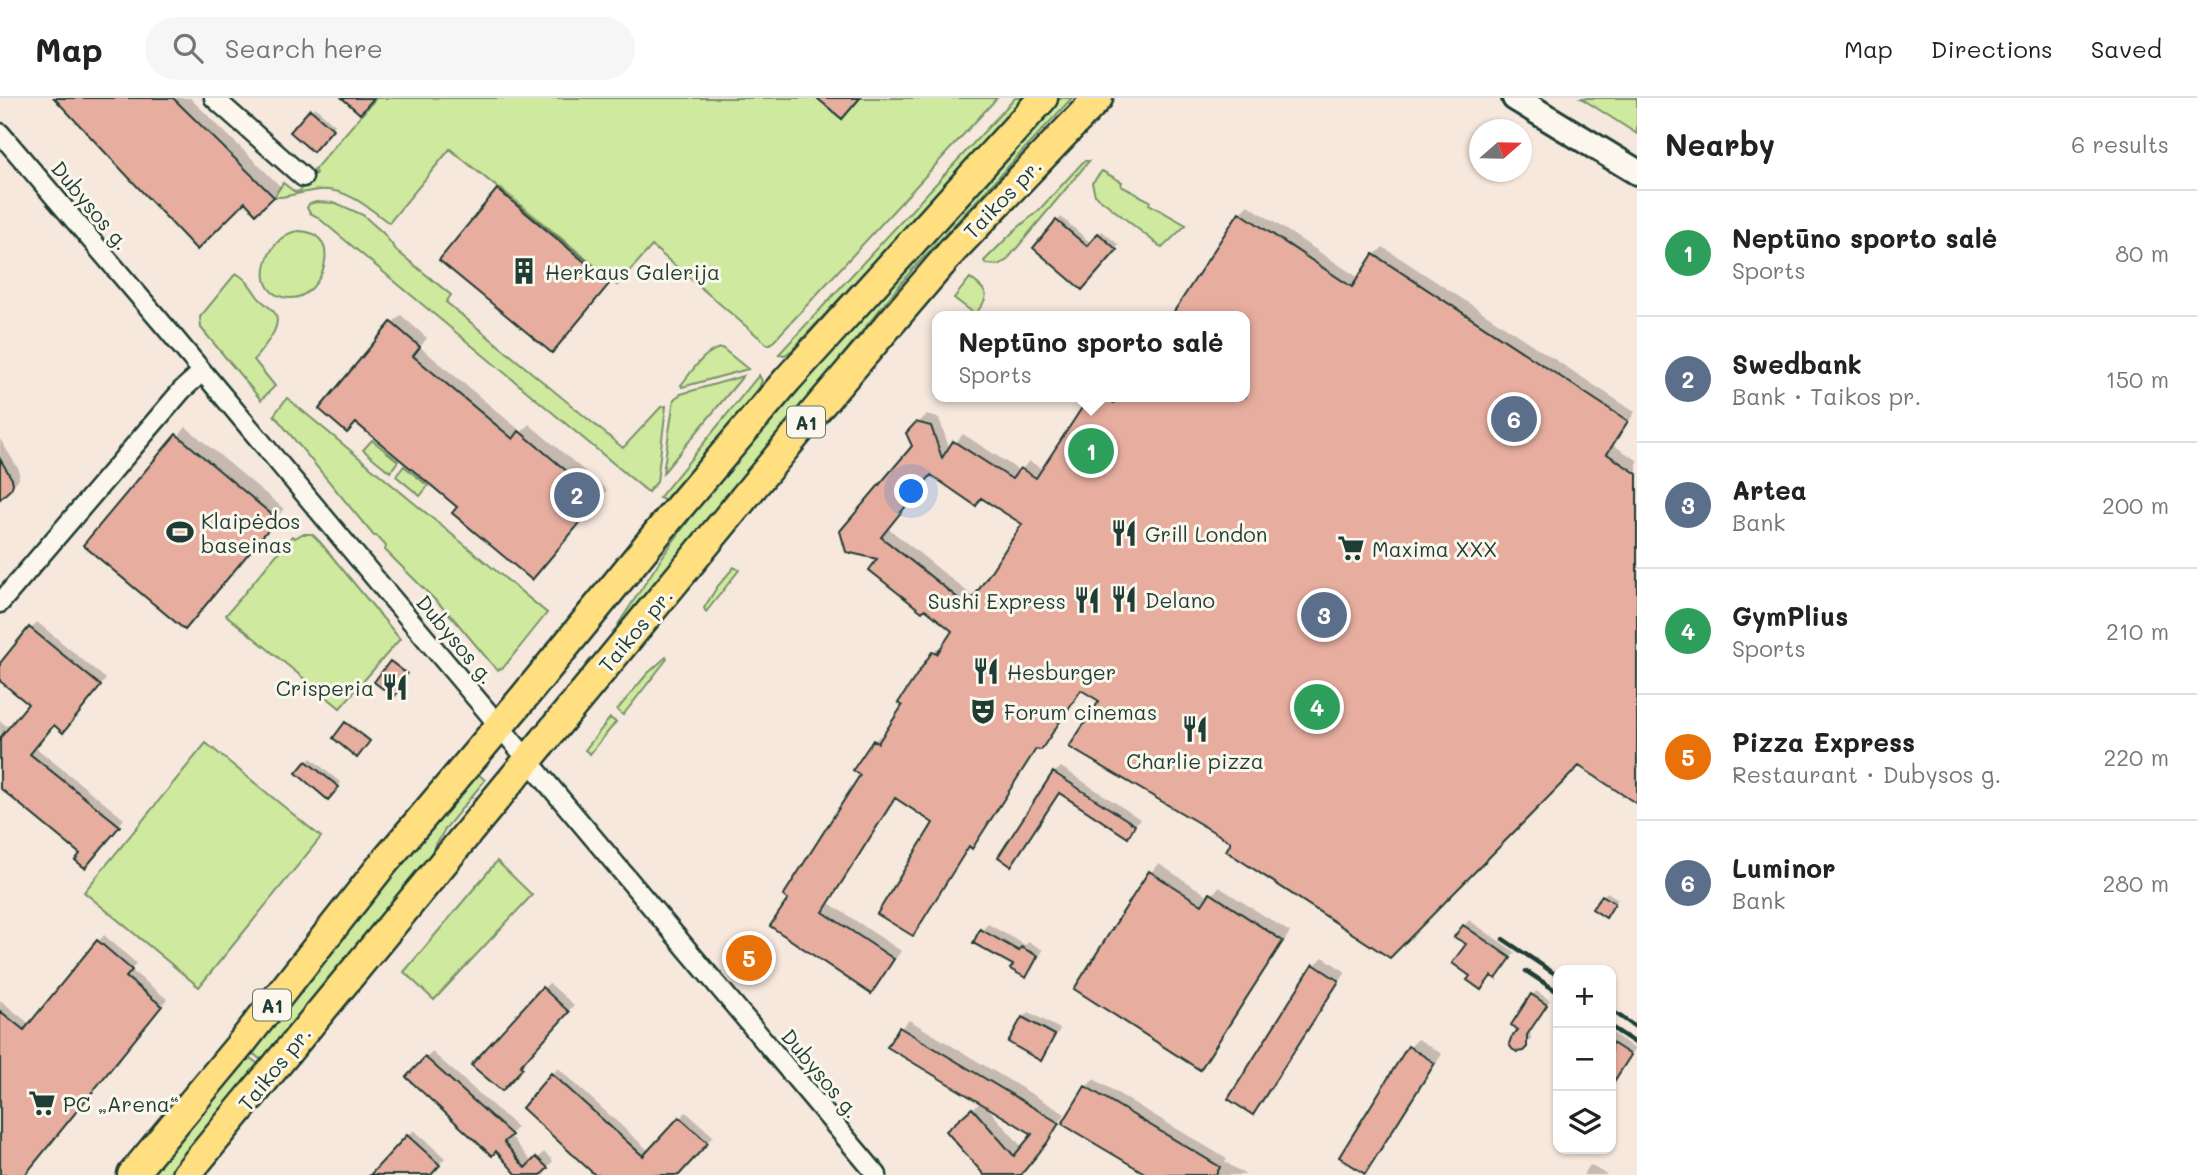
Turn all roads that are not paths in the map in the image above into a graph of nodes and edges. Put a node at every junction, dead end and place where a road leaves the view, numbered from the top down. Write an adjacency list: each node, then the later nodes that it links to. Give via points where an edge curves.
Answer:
1 (214, 98): 7 (street)
2 (1043, 98): 10 (main road, Taikos pr. / A1, via 787,380)
3 (1098, 98): 11 (main road, Taikos pr. / A1, via 954,249)
4 (1515, 98): 6 (main road)
5 (0, 133): 8 (street, Dubysos g.)
6 (1637, 172)
7 (303, 177)
8 (202, 372): 9 (street, via 181,390); 10 (street, Dubysos g.)
9 (0, 603)
10 (499, 726): 11 (street, Dubysos g.); 12 (main road, Taikos pr. / A1)
11 (528, 759): 13 (main road, Taikos pr. / A1); 14 (street, Dubysos g.)
12 (132, 1175)
13 (186, 1175)
14 (877, 1175)

